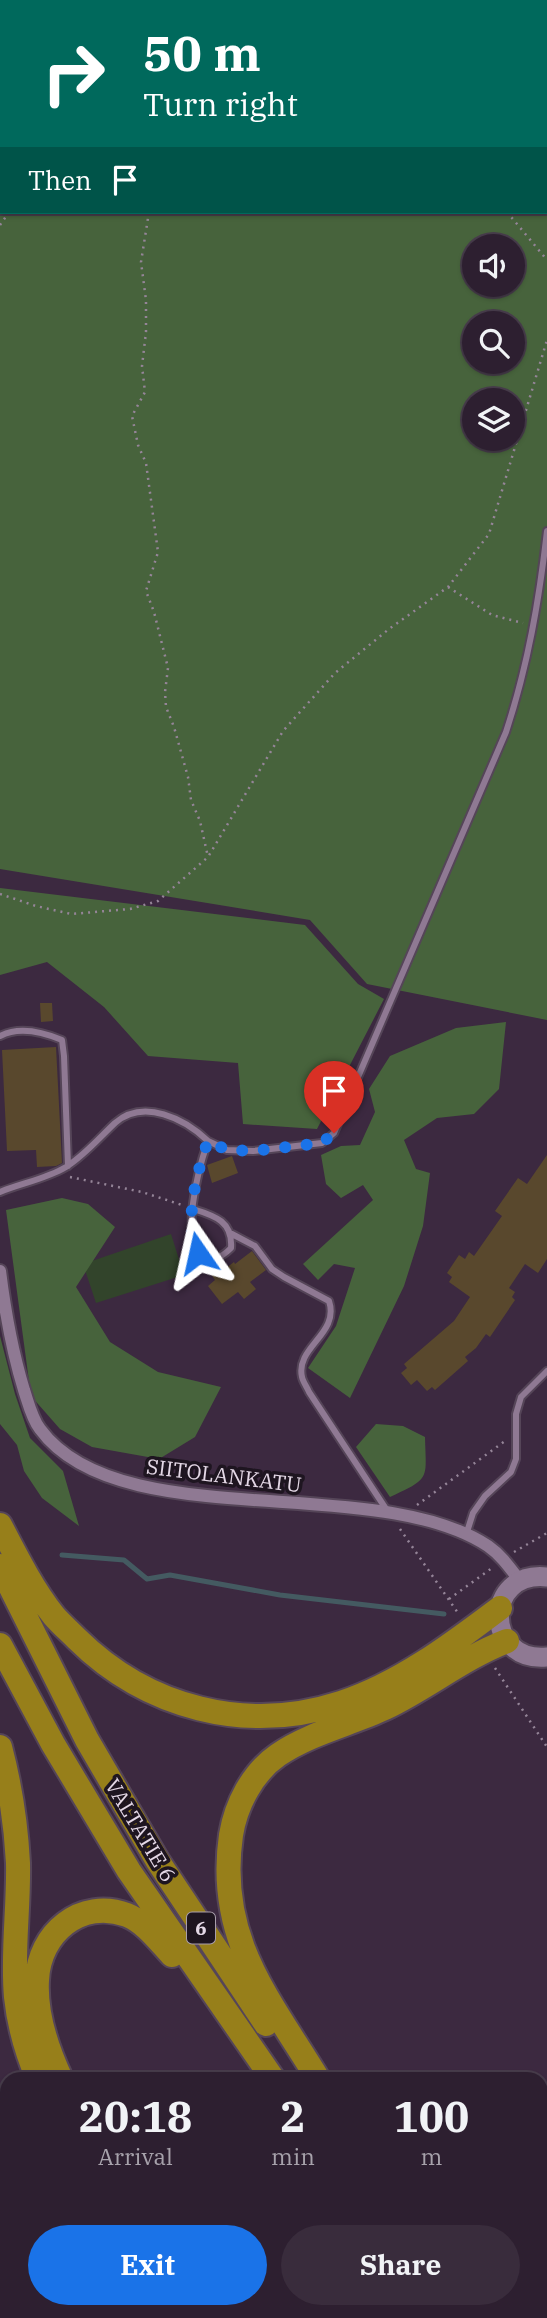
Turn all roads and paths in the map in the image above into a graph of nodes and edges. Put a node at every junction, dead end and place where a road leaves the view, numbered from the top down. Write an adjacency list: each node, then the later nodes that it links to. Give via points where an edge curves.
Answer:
1 (149, 214): 8 (path, via 141,262 146,300 145,392 132,416 146,463 158,552 146,591 168,668 166,707)
2 (509, 214): 3 (path)
3 (547, 260)
4 (547, 340): 6 (path, via 489,534)
5 (547, 531): 7 (lane)
6 (448, 587): 7 (path, via 492,615); 8 (path, via 335,673 283,731)
7 (535, 626): 11 (lane, via 506,732 334,1133 322,1143 253,1151 227,1150)
8 (208, 856): 9 (path, via 158,901 130,909 71,914)
9 (0, 894)
10 (0, 1035): 12 (lane, via 36,1031 62,1040)
11 (208, 1141): 12 (lane, via 183,1121 139,1112 118,1121); 15 (lane)
12 (68, 1166): 13 (lane)
13 (53, 1174): 14 (lane); 15 (path, via 142,1192)
14 (0, 1192)
15 (193, 1209): 16 (lane, via 212,1215); 16 (lane, via 190,1227 198,1253 222,1257 231,1248)
16 (232, 1234): 20 (lane, via 255,1246 284,1278 329,1301 328,1325 303,1358 301,1375)
17 (0, 1271): 20 (street, SIITOLANKATU, via 28,1401 40,1429 63,1452 92,1470 174,1492)
18 (547, 1371): 19 (lane, via 521,1397)
19 (515, 1433): 21 (path); 23 (lane, via 516,1459 511,1472 485,1496)
20 (388, 1512): 21 (street, SIITOLANKATU); 28 (path)
21 (403, 1515): 23 (street, SIITOLANKATU)
22 (0, 1525): 28 (highway, via 55,1617 91,1653 165,1699 207,1711 282,1715 340,1703)
23 (466, 1535): 26 (street, SIITOLANKATU, via 504,1559)
24 (0, 1566): 38 (highway, VALTATIE 6 / 6, via 53,1674 165,1872)
25 (547, 1577): 26 (main road)
26 (520, 1581): 27 (main road, via 503,1597)
27 (500, 1608): 28 (highway); 29 (main road, via 500,1626)
28 (476, 1641): 29 (highway); 33 (path); 39 (highway, via 388,1707 277,1755 255,1777 239,1803 227,1864 236,1933 253,1973)
29 (507, 1641): 31 (main road, via 526,1656)
30 (0, 1645): 37 (highway, VALTATIE 6 / 6, via 129,1871)
31 (547, 1657)
32 (0, 1747): 34 (highway, via 16,1831 16,1997 26,2051)
33 (547, 1747)
34 (35, 2072)
35 (58, 2072): 36 (highway, via 42,2028 37,1990 43,1949 64,1924 108,1912 141,1923 166,1948)
36 (265, 2072)
37 (266, 2072)
38 (300, 2072)
39 (314, 2072)

